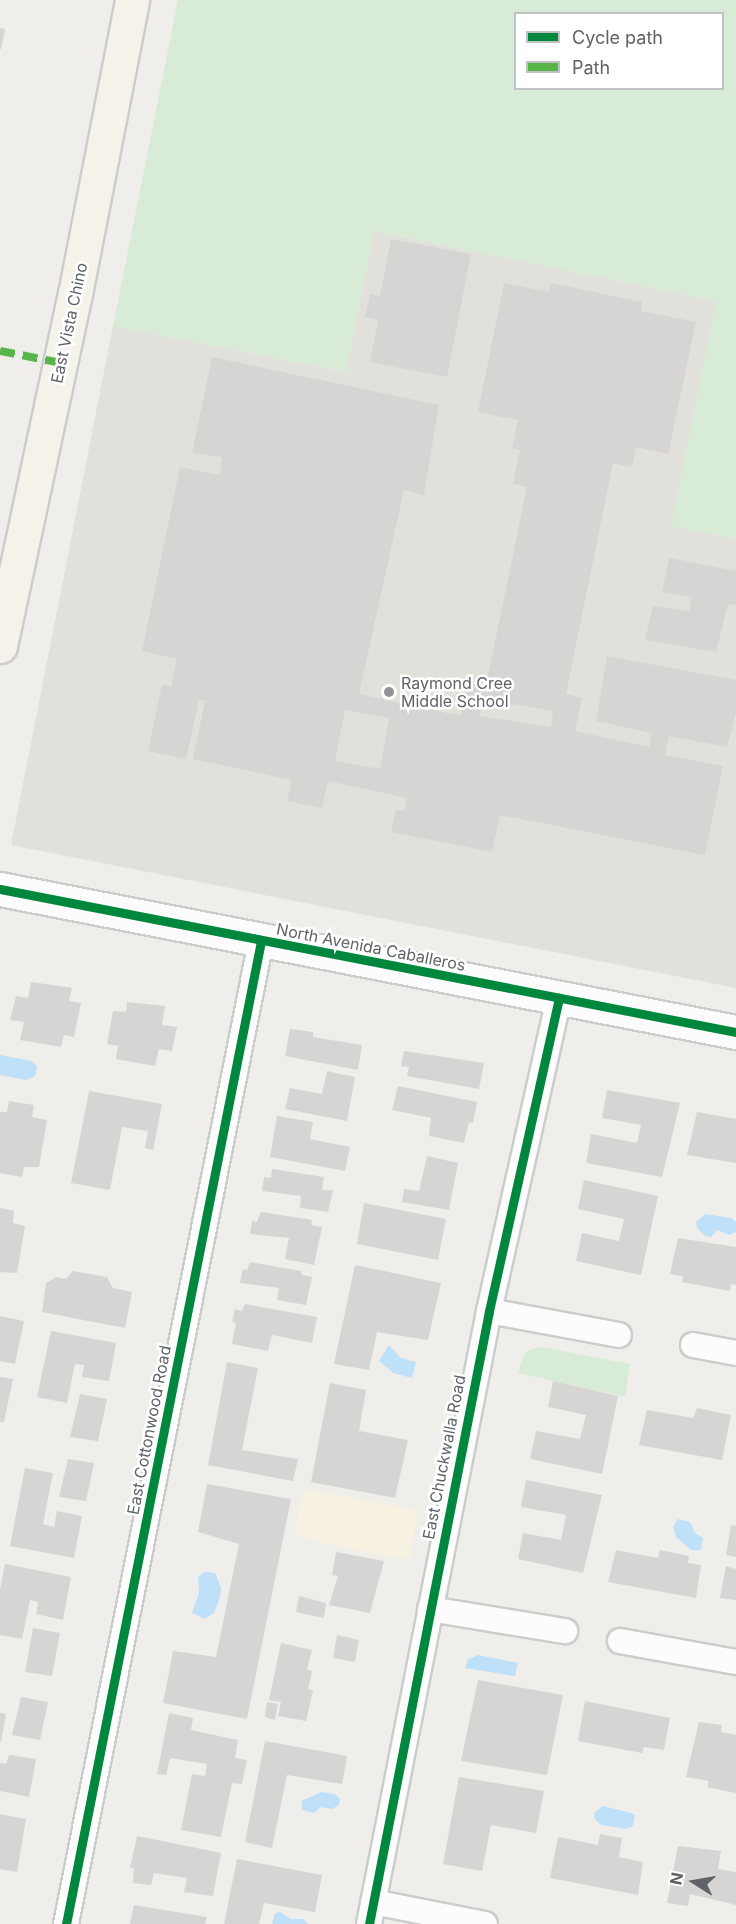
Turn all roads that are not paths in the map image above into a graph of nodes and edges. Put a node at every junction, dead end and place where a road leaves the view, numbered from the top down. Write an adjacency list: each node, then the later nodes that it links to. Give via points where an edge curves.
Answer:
1 (132, 0): 2 (main road, East Vista Chino)
2 (0, 646)
3 (0, 889): 4 (street, North Avenida Caballeros)
4 (261, 941): 5 (street, North Avenida Caballeros); 16 (street, East Cottonwood Road)
5 (559, 998): 6 (street, North Avenida Caballeros); 7 (street, East Chuckwalla Road)
6 (736, 1032)
7 (489, 1311): 8 (street); 11 (street, East Chuckwalla Road)
8 (619, 1335)
9 (693, 1345): 10 (street)
10 (736, 1353)
11 (430, 1609): 12 (street); 15 (street, East Chuckwalla Road)
12 (566, 1631)
13 (620, 1641): 14 (street)
14 (736, 1662)
15 (371, 1913): 17 (street)
16 (66, 1924)
17 (485, 1924)

